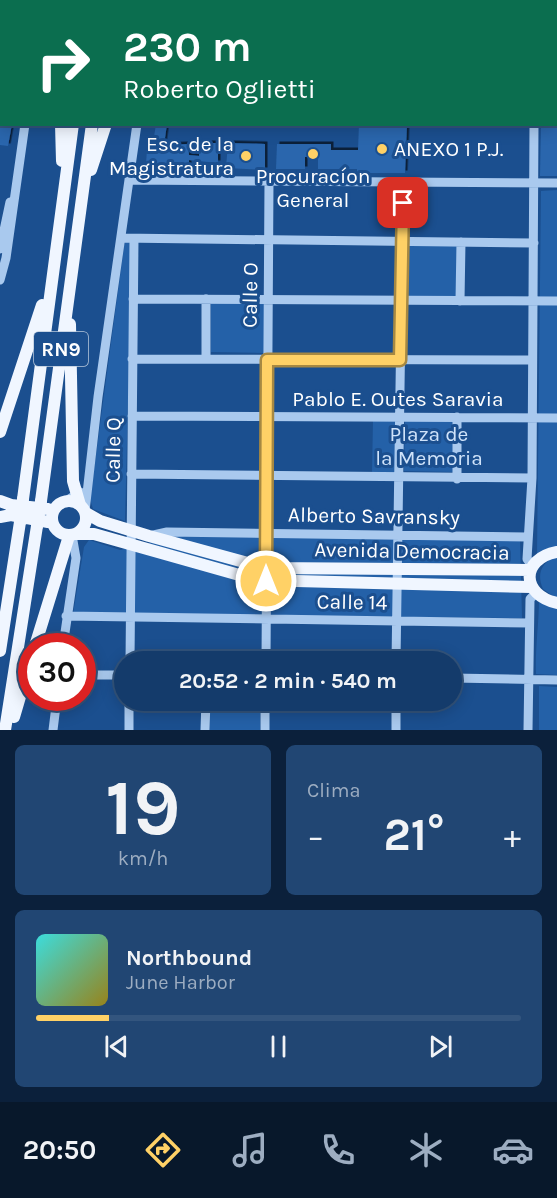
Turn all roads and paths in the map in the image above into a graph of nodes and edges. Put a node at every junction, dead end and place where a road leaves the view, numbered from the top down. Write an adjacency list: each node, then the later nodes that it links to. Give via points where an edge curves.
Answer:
1 (25, 126): 8 (street)
2 (61, 126): 14 (main road)
3 (74, 126): 14 (main road, RN9)
4 (92, 126): 15 (main road, RN9)
5 (105, 126): 15 (main road)
6 (137, 126): 9 (street)
7 (534, 126): 12 (street)
8 (19, 168): 22 (street); 25 (street)
9 (129, 180): 10 (street); 16 (street)
10 (270, 182): 11 (street); 18 (street, Calle O)
11 (403, 183): 12 (street); 19 (street)
12 (534, 183): 13 (street); 21 (street)
13 (557, 183)
14 (63, 195): 23 (main road, RN9)
15 (81, 196): 24 (main road, RN9)
16 (121, 238): 17 (street); 47 (street)
17 (134, 239): 18 (street); 26 (street, Calle Q)
18 (269, 242): 19 (street); 28 (street, Calle O)
19 (402, 242): 20 (street); 29 (street)
20 (461, 242): 21 (street); 30 (street)
21 (534, 243): 31 (street)
22 (0, 249)
23 (56, 249): 44 (main road, via 36,326); 76 (main road, RN9, bridge)
24 (71, 273): 52 (main road); 91 (main road, RN9, bridge)
25 (0, 280)
26 (133, 299): 27 (street); 33 (street, Calle Q)
27 (206, 300): 28 (street); 34 (street)
28 (268, 300): 29 (street); 35 (street, Calle O)
29 (401, 301): 30 (street); 36 (street)
30 (460, 301): 31 (street)
31 (533, 302): 32 (street); 37 (street)
32 (557, 302)
33 (132, 359): 34 (street); 38 (street, Calle Q)
34 (206, 359): 35 (street)
35 (267, 360): 36 (street); 39 (street, Calle O)
36 (400, 360): 37 (street); 40 (street)
37 (532, 360): 42 (street)
38 (132, 416): 39 (street, Pablo E. Outes Saravia); 45 (street, Calle Q)
39 (266, 416): 40 (street, Pablo E. Outes Saravia); 46 (street, Calle O)
40 (399, 417): 41 (street, Pablo E. Outes Saravia); 48 (street)
41 (458, 417): 42 (street, Pablo E. Outes Saravia); 50 (street)
42 (532, 418): 43 (street, Pablo E. Outes Saravia); 49 (street)
43 (557, 418)
44 (0, 432)
45 (131, 474): 46 (street); 55 (street, Calle Q)
46 (266, 476): 48 (street); 56 (street, Calle O)
47 (87, 477): 52 (street); 52 (street)
48 (398, 478): 50 (street); 58 (street)
49 (532, 478): 50 (street); 60 (street)
50 (457, 479)
51 (0, 501): 52 (main road, via 44,509)
52 (74, 506): 54 (main road); 55 (main road, Avenida Democracia, via 100,521); 57 (main road, via 83,528)
53 (0, 517): 54 (main road, via 11,515)
54 (52, 524): 57 (main road, via 58,532)
55 (130, 530): 59 (main road, Avenida Democracia); 61 (street, Calle Q)
56 (266, 533): 58 (street, Alberto Savransky); 59 (street, Alberto Savransky, via 167,532); 65 (street, Calle O)
57 (72, 535): 61 (main road, Avenida Democracia, via 88,533); 69 (street, via 76,558); 74 (main road)
58 (397, 535): 60 (street, Alberto Savransky); 64 (street)
59 (149, 536): 65 (main road, Avenida Democracia)
60 (528, 537): 63 (street, via 527,560)
61 (130, 545): 65 (main road, Avenida Democracia); 70 (street, Calle Q)
62 (557, 552): 63 (main road, via 546,555)
63 (531, 568): 64 (main road, Avenida Democracia); 67 (main road)
64 (397, 570): 65 (main road, Avenida Democracia); 66 (street)
65 (266, 575): 66 (main road, Avenida Democracia); 71 (street, Calle O)
66 (397, 583): 67 (main road, Avenida Democracia); 72 (street)
67 (533, 590): 68 (main road); 73 (street)
68 (557, 603)
69 (66, 616): 70 (street, Calle 14); 75 (street)
70 (130, 618): 71 (street, Calle 14); 77 (street, Calle Q)
71 (266, 619): 72 (street, Calle 14); 78 (street, Calle O)
72 (396, 621): 73 (street, Calle 14); 79 (street)
73 (529, 623): 83 (street)
74 (38, 633)
75 (64, 633)
76 (0, 651)
77 (130, 651)
78 (266, 651)
79 (396, 651)
80 (96, 675): 81 (street)
81 (114, 675)
82 (462, 678): 83 (street)
83 (528, 680): 84 (street); 98 (street)
84 (557, 680)
85 (18, 703): 92 (main road)
86 (55, 711): 93 (street)
87 (129, 711): 94 (street)
88 (206, 711): 95 (street)
89 (265, 711): 96 (street)
90 (396, 711): 97 (street)
91 (5, 730)
92 (10, 730)
93 (53, 730)
94 (129, 730)
95 (205, 730)
96 (265, 730)
97 (396, 730)
98 (528, 730)

